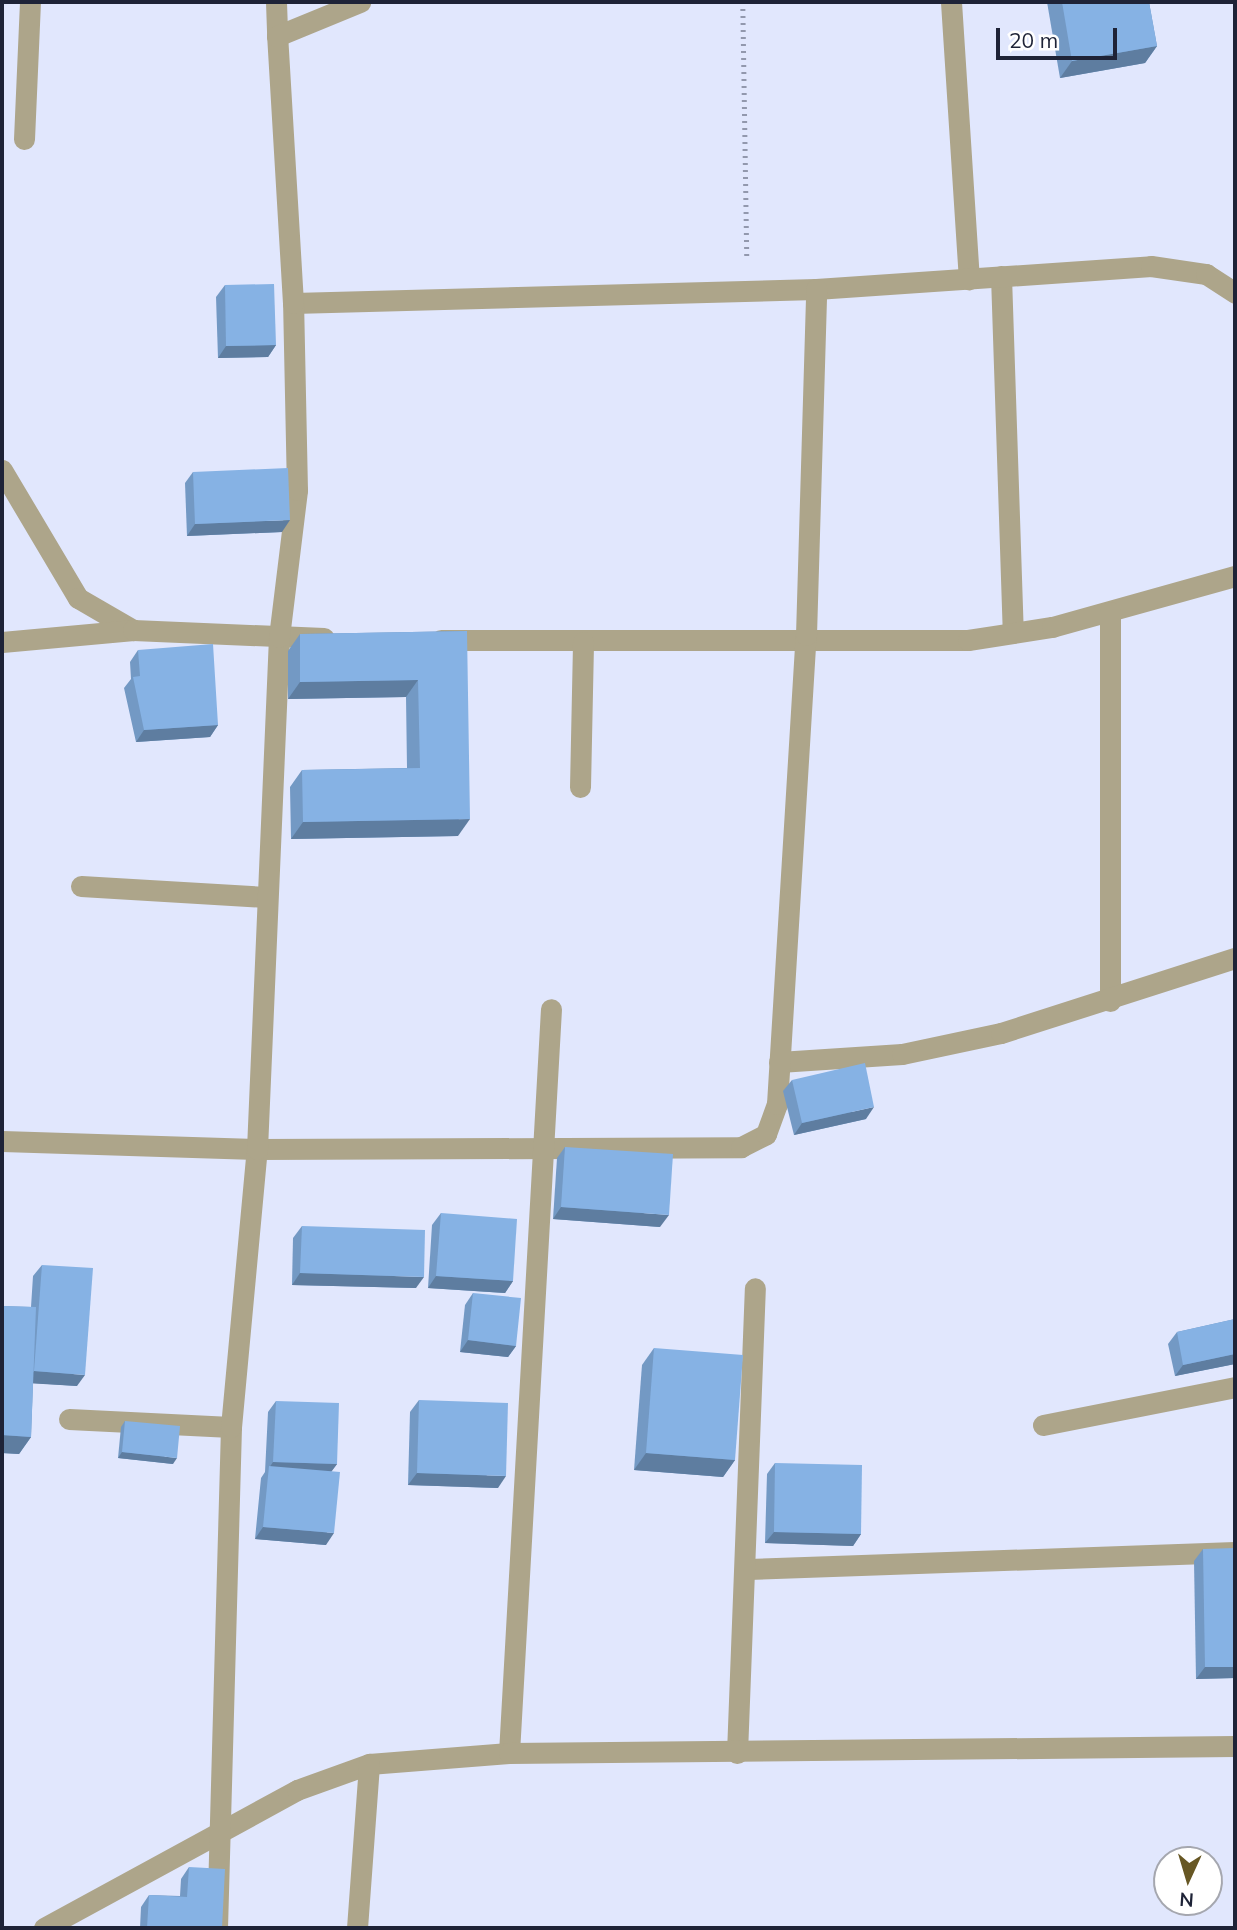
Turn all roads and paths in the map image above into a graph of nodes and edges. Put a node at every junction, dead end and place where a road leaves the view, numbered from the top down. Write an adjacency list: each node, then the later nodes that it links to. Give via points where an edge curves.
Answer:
1 (30, 2): 7 (street)
2 (276, 2): 6 (street)
3 (360, 2): 6 (street)
4 (743, 2): 11 (path)
5 (951, 2): 9 (street)
6 (276, 36): 13 (street)
7 (24, 139)
8 (1001, 276): 9 (street); 12 (street, via 1151,266 1206,274); 18 (street)
9 (969, 279): 10 (street)
10 (816, 289): 11 (street); 19 (street)
11 (747, 291): 13 (street)
12 (1235, 293)
13 (293, 303): 20 (street, via 296,490)
14 (2, 470): 17 (street, via 78,598)
15 (1235, 576): 16 (street)
16 (1110, 612): 18 (street); 29 (street)
17 (133, 630): 20 (street); 23 (street)
18 (1013, 633): 19 (street, via 968,640)
19 (806, 635): 24 (street); 31 (street)
20 (279, 637): 21 (street); 27 (street)
21 (348, 638)
22 (417, 640): 24 (street)
23 (2, 642)
24 (583, 642): 25 (street)
25 (580, 787)
26 (81, 886): 27 (street)
27 (265, 897): 34 (street)
28 (1235, 958): 29 (street)
29 (1110, 1001): 31 (street, via 902,1054)
30 (551, 1009): 33 (street)
31 (779, 1062): 33 (street, via 777,1104 766,1134 741,1147)
32 (2, 1141): 34 (street)
33 (547, 1143): 34 (street); 44 (street)
34 (257, 1149): 39 (street)
35 (755, 1288): 41 (street)
36 (1235, 1387): 38 (street)
37 (69, 1419): 39 (street)
38 (1043, 1425)
39 (231, 1427): 46 (street)
40 (1235, 1552): 41 (street)
41 (748, 1569): 43 (street)
42 (1235, 1746): 43 (street)
43 (737, 1753): 44 (street)
44 (509, 1754): 45 (street)
45 (369, 1764): 46 (street, via 297,1790); 49 (street)
46 (223, 1830): 47 (street); 48 (street)
47 (44, 1928)
48 (217, 1928)
49 (357, 1928)

